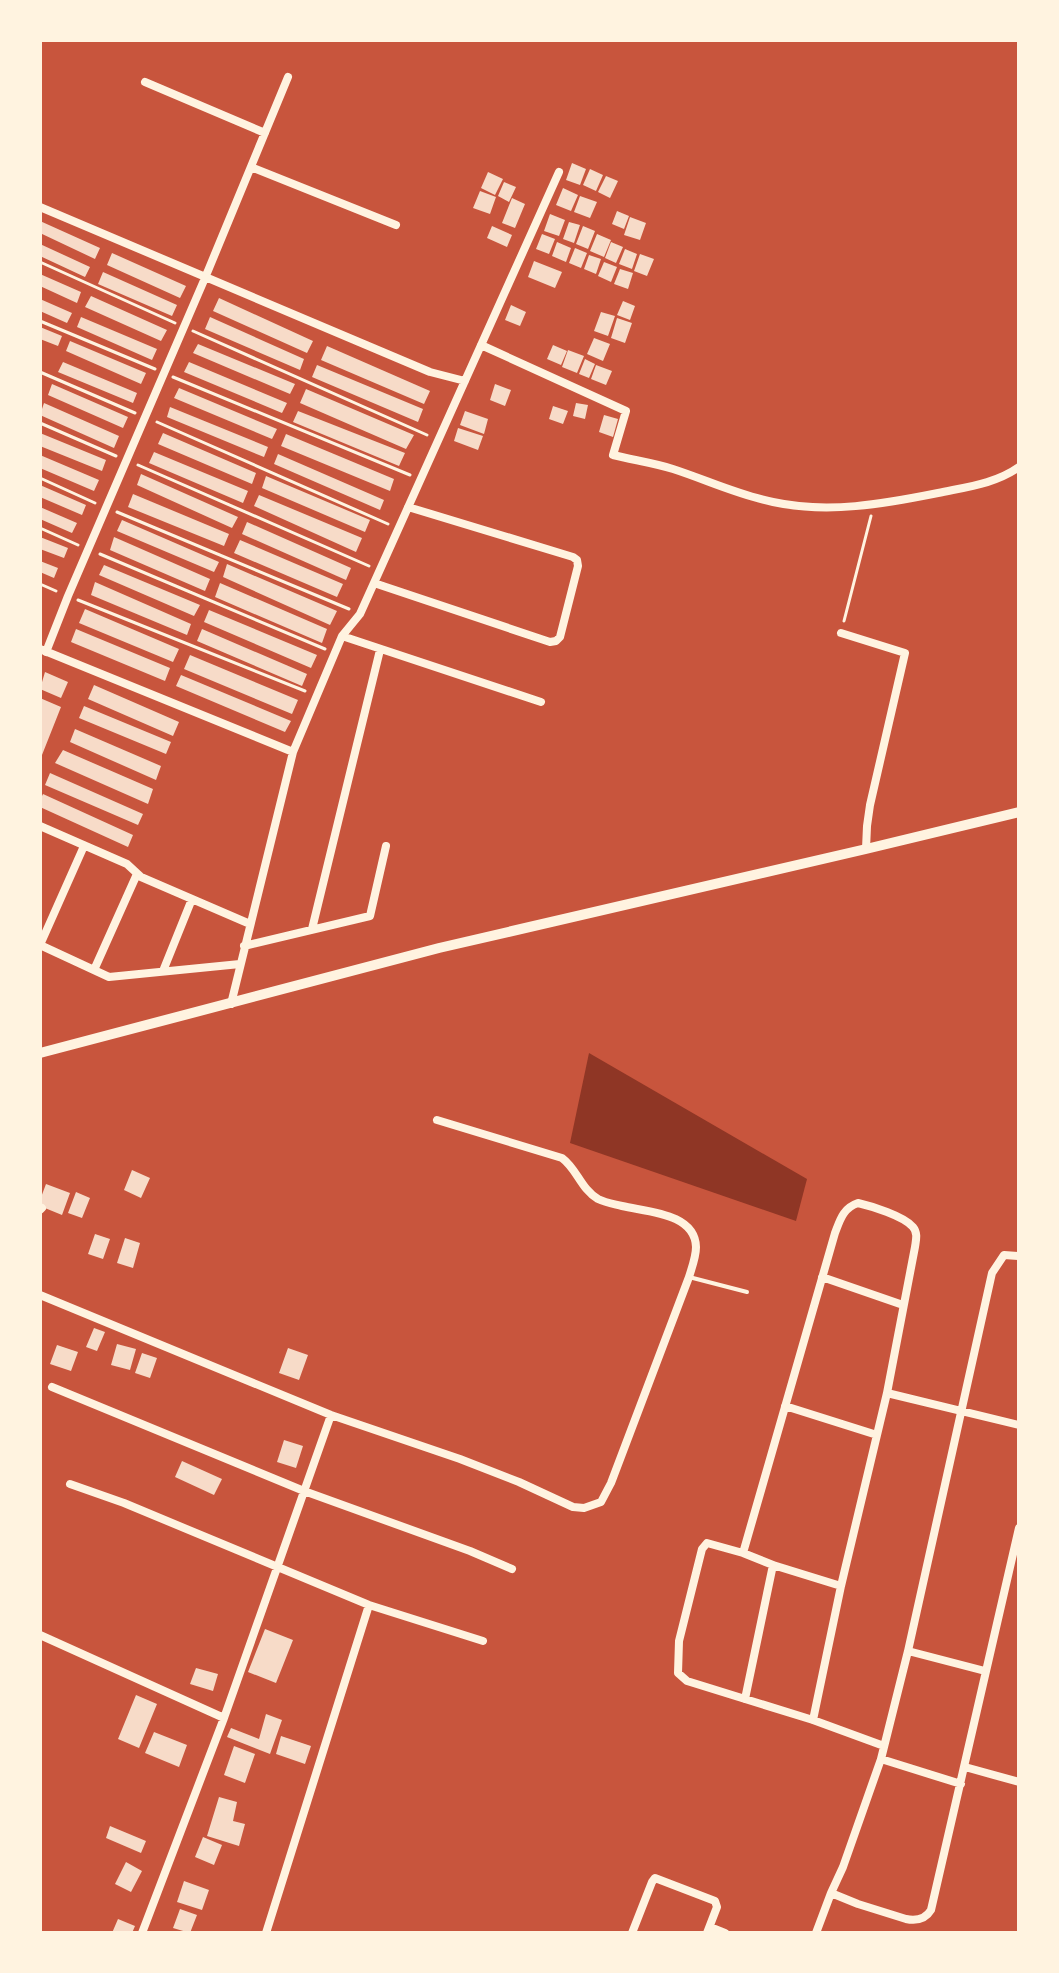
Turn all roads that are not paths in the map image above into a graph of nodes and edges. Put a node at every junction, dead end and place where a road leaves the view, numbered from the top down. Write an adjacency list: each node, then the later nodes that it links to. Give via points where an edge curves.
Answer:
1 (288, 77): 3 (street)
2 (145, 82): 3 (street)
3 (265, 133): 4 (street)
4 (251, 167): 7 (street); 8 (street)
5 (559, 172): 9 (street)
6 (40, 207): 8 (street)
7 (396, 225)
8 (205, 278): 10 (street, via 430,372); 17 (street)
9 (481, 345): 10 (street); 11 (street, via 626,411 613,455 776,503 874,505 982,484)
10 (465, 381): 12 (street)
11 (1019, 467)
12 (408, 507): 13 (street); 13 (street, via 577,560 560,637 550,642)
13 (374, 583): 15 (street, via 360,614)
14 (841, 633): 24 (street, via 905,653 870,805)
15 (342, 636): 16 (street); 19 (street)
16 (380, 650): 18 (street); 28 (street)
17 (43, 651): 19 (street)
18 (541, 702)
19 (293, 752): 27 (street)
20 (1019, 812): 24 (street)
21 (40, 826): 22 (street)
22 (84, 846): 25 (street, via 127,864); 29 (street)
23 (386, 846): 28 (street, via 370,916)
24 (866, 849): 34 (street, via 454,944)
25 (137, 874): 26 (street); 32 (street)
26 (192, 899): 27 (street); 33 (street)
27 (250, 924): 30 (street)
28 (312, 929): 30 (street)
29 (40, 945): 32 (street)
30 (244, 946): 31 (street)
31 (240, 964): 33 (street); 34 (street)
32 (94, 970): 33 (street, via 109,977)
33 (163, 971)
34 (231, 1004): 35 (street)
35 (40, 1053)
36 (437, 1120): 38 (street, via 562,1158 602,1201 685,1223 696,1249)
37 (1019, 1256): 46 (street, via 1004,1255 992,1273)
38 (689, 1277): 40 (lane); 47 (street, via 601,1502 573,1507 475,1465)
39 (822, 1277): 42 (street); 42 (street, via 842,1215 862,1203 899,1217 915,1230); 45 (street)
40 (747, 1292)
41 (40, 1295): 47 (street)
42 (903, 1305): 44 (street)
43 (52, 1387): 51 (street)
44 (887, 1393): 46 (street); 49 (street)
45 (785, 1406): 49 (street); 53 (street)
46 (962, 1412): 48 (street); 61 (street)
47 (331, 1415): 51 (street)
48 (1019, 1425)
49 (877, 1435): 57 (street)
50 (70, 1484): 55 (street)
51 (304, 1491): 55 (street); 56 (street)
52 (1019, 1528): 62 (street)
53 (743, 1553): 54 (street); 63 (street, via 707,1543 702,1549 677,1666 687,1681)
54 (773, 1565): 57 (street); 63 (street)
55 (276, 1567): 58 (street); 64 (street)
56 (512, 1569)
57 (841, 1586): 65 (street)
58 (369, 1605): 60 (street); 73 (street)
59 (40, 1635): 64 (street)
60 (483, 1641)
61 (908, 1651): 62 (street); 66 (street)
62 (985, 1671): 68 (street)
63 (745, 1699): 65 (street)
64 (224, 1718): 74 (street)
65 (813, 1720): 66 (street)
66 (884, 1746): 67 (street)
67 (881, 1759): 70 (street); 71 (street)
68 (965, 1767): 69 (street); 70 (street)
69 (1019, 1782)
70 (961, 1784): 71 (street, via 928,1915 906,1919)
71 (831, 1893): 77 (street)
72 (708, 1930): 75 (street, via 715,1901 655,1878); 76 (street)
73 (269, 1932)
74 (142, 1933)
75 (632, 1933)
76 (725, 1933)
77 (816, 1933)

